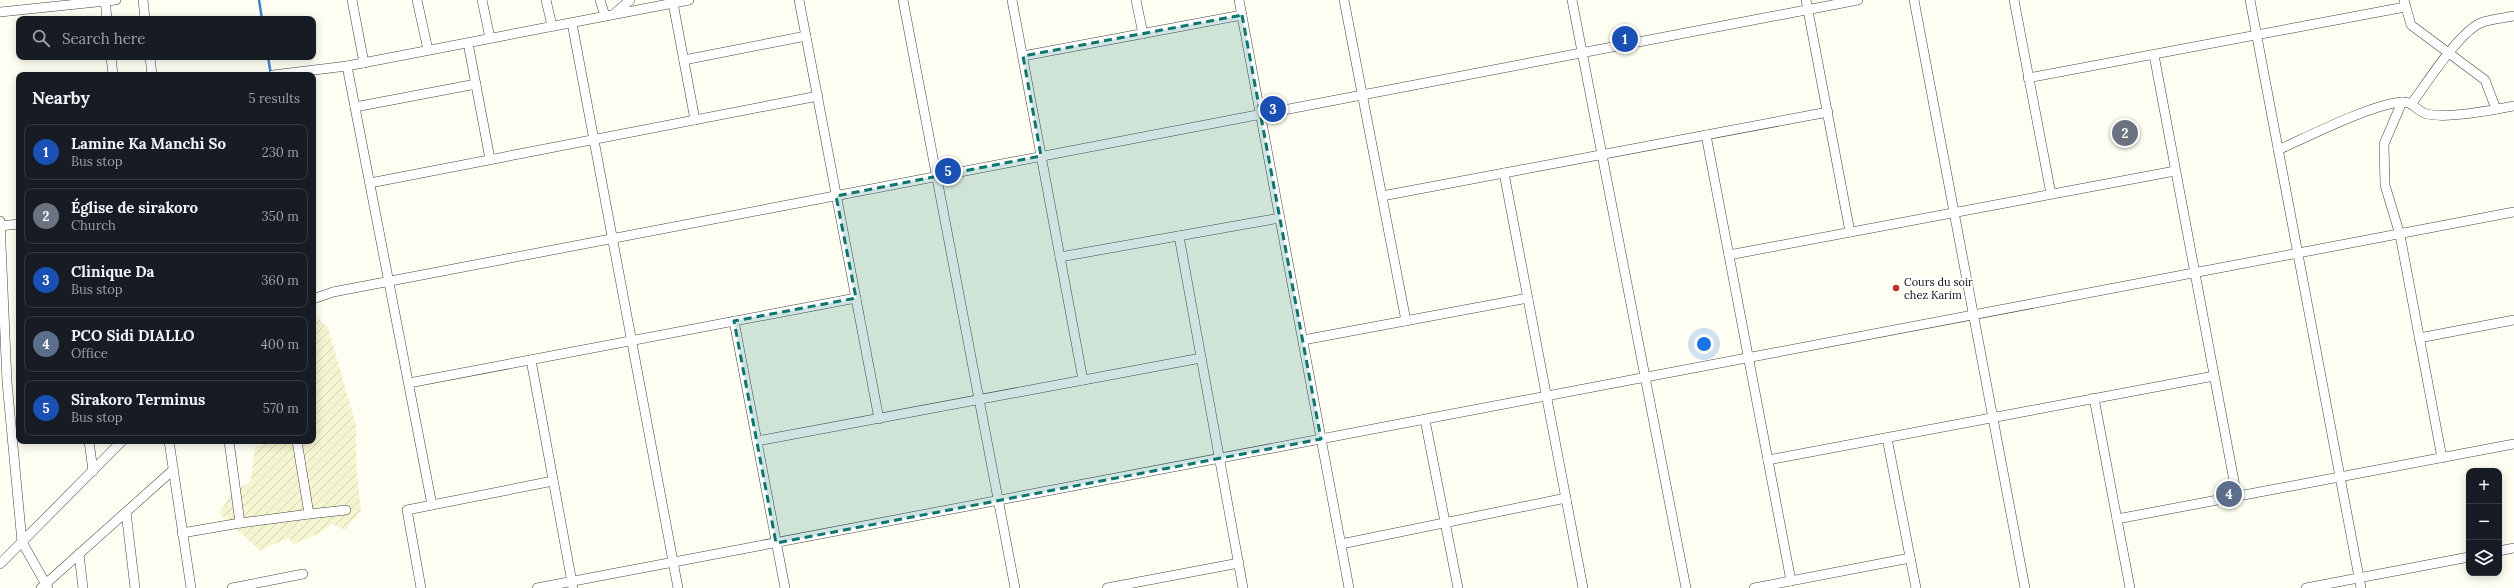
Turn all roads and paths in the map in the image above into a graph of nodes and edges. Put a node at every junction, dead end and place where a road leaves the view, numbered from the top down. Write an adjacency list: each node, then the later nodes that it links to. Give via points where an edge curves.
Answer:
1 (23, 0): 26 (street)
2 (116, 0): 22 (street)
3 (143, 0): 30 (street)
4 (352, 0): 48 (street)
5 (417, 0): 40 (street)
6 (482, 0): 38 (street)
7 (546, 0): 34 (street)
8 (600, 0): 31 (street)
9 (630, 0): 31 (street)
10 (689, 0): 23 (street)
11 (800, 0): 37 (street)
12 (903, 0): 73 (street)
13 (1012, 0): 44 (street)
14 (1136, 0): 35 (street)
15 (1239, 0): 28 (street)
16 (1344, 0): 55 (street)
17 (1572, 0): 41 (street)
18 (1858, 0): 25 (street)
19 (1914, 0): 78 (street)
20 (2014, 0): 53 (street)
21 (2250, 0): 36 (street)
22 (105, 1): 26 (street); 29 (street)
23 (673, 3): 31 (street); 47 (street)
24 (2404, 4): 36 (street); 42 (street, via 2411,25)
25 (1807, 5): 41 (street); 62 (street)
26 (16, 10): 27 (street)
27 (0, 12)
28 (1242, 15): 35 (street); 63 (street)
29 (107, 16)
30 (146, 16)
31 (609, 16): 33 (street)
32 (2514, 16): 42 (street, via 2483,22)
33 (572, 22): 34 (street); 66 (street)
34 (552, 26): 38 (street)
35 (1143, 34): 44 (street)
36 (2256, 35): 43 (street); 67 (street)
37 (806, 36): 47 (street); 56 (street)
38 (490, 38): 39 (street)
39 (468, 43): 40 (street); 54 (street)
40 (428, 50): 48 (street)
41 (1583, 53): 55 (street); 68 (street)
42 (2449, 53): 58 (street); 61 (street, via 2485,80)
43 (2154, 55): 53 (street); 71 (street)
44 (1023, 56): 69 (street)
45 (111, 60): 50 (street)
46 (150, 60): 51 (street)
47 (684, 60): 64 (street)
48 (364, 63): 49 (street)
49 (347, 66): 52 (street); 60 (street)
50 (113, 72)
51 (152, 72)
52 (296, 72)
53 (2028, 78): 75 (street)
54 (476, 84): 60 (street); 70 (street)
55 (1362, 95): 63 (street); 77 (street)
56 (818, 96): 64 (street); 76 (street)
57 (2402, 102): 58 (street); 67 (street, via 2369,111); 84 (street, via 2384,144 2385,185)
58 (2412, 104): 61 (street, via 2424,113)
59 (2514, 106): 61 (street)
60 (355, 107): 74 (street)
61 (2496, 110)
62 (1828, 112): 65 (street); 83 (street)
63 (1260, 114): 69 (street); 80 (street)
64 (695, 120): 66 (street)
65 (1706, 134): 68 (street); 88 (street)
66 (594, 139): 70 (street); 86 (street)
67 (2278, 150): 87 (street)
68 (1602, 154): 72 (street); 106 (street)
69 (1041, 156): 73 (street); 89 (street)
70 (490, 159): 74 (street)
71 (2176, 170): 75 (street); 90 (street)
72 (1504, 173): 77 (street); 94 (street)
73 (937, 176): 76 (street); 112 (street)
74 (370, 183): 91 (street)
75 (2050, 194): 78 (street)
76 (836, 196): 86 (street); 93 (street)
77 (1382, 196): 98 (street)
78 (1954, 212): 83 (street); 95 (street)
79 (2514, 212): 84 (street)
80 (1280, 218): 85 (street); 100 (street)
81 (0, 224): 82 (street); 108 (street)
82 (16, 224)
83 (1850, 232): 88 (street)
84 (2400, 235): 87 (street); 99 (street)
85 (1179, 236): 89 (street); 102 (street)
86 (613, 238): 91 (street); 101 (street)
87 (2298, 254): 90 (street); 130 (street)
88 (1729, 255): 103 (street)
89 (1060, 257): 107 (street)
90 (2195, 274): 95 (street); 105 (street)
91 (389, 281): 92 (street); 109 (street)
92 (316, 298)
93 (856, 298): 97 (street); 114 (street)
94 (1528, 298): 98 (street); 110 (street)
95 (1974, 316): 103 (street); 113 (street)
96 (2514, 320): 99 (street)
97 (734, 321): 101 (street); 118 (street)
98 (1406, 321): 100 (street)
99 (2420, 338): 125 (street)
100 (1303, 340): 117 (street)
101 (632, 341): 104 (street); 151 (street)
102 (1201, 358): 107 (street); 126 (street)
103 (1748, 358): 106 (street); 127 (street)
104 (530, 360): 109 (street); 131 (street)
105 (2214, 376): 111 (street); 132 (street)
106 (1645, 378): 110 (street); 174 (street)
107 (1083, 380): 112 (street)
108 (4, 383): 143 (street)
109 (409, 383): 135 (street)
110 (1546, 397): 115 (street); 133 (street)
111 (2094, 398): 113 (street); 139 (street)
112 (979, 400): 114 (street); 134 (street)
113 (1993, 418): 116 (street); 177 (street)
114 (878, 419): 118 (street)
115 (1425, 420): 117 (street); 140 (street)
116 (1887, 438): 127 (street); 149 (street)
117 (1321, 439): 126 (street); 145 (street)
118 (757, 442): 144 (street)
119 (89, 444): 129 (street)
120 (119, 444): 129 (street)
121 (169, 444): 128 (street)
122 (229, 444): 141 (street)
123 (297, 444): 138 (street)
124 (2514, 444): 125 (street)
125 (2442, 458): 130 (street)
126 (1220, 459): 134 (street); 152 (street)
127 (1768, 460): 156 (street)
128 (173, 470): 137 (street); 142 (street)
129 (93, 471): 143 (street)
130 (2340, 477): 132 (street); 155 (street)
131 (553, 481): 135 (street); 157 (street)
132 (2237, 497): 139 (street)
133 (1566, 498): 140 (street); 173 (street)
134 (998, 500): 144 (street); 168 (street)
135 (432, 505): 164 (street, via 407,510)
136 (346, 510): 138 (street)
137 (126, 512): 148 (street); 161 (street)
138 (309, 514): 141 (street)
139 (2117, 520): 178 (street)
140 (1445, 522): 145 (street); 172 (street)
141 (240, 523): 142 (street)
142 (182, 533): 162 (street)
143 (22, 542): 153 (street); 158 (street)
144 (776, 543): 151 (street); 167 (street)
145 (1341, 544): 171 (street)
146 (2514, 548): 147 (street)
147 (2502, 550)
148 (79, 554): 158 (street); 160 (street)
149 (1910, 558): 156 (street); 176 (street)
150 (2466, 558): 155 (street)
151 (674, 562): 157 (street); 166 (street)
152 (1239, 563): 159 (street); 170 (street)
153 (0, 564)
154 (303, 574): 163 (street)
155 (2359, 578): 179 (street); 180 (street)
156 (1791, 581): 175 (street)
157 (572, 585): 165 (street)
158 (45, 586)
159 (1119, 587): 169 (street)
160 (83, 588)
161 (135, 588)
162 (191, 588)
163 (232, 588)
164 (421, 588)
165 (538, 588)
166 (678, 588)
167 (785, 588)
168 (1015, 588)
169 (1107, 588)
170 (1244, 588)
171 (1349, 588)
172 (1458, 588)
173 (1583, 588)
174 (1686, 588)
175 (1754, 588)
176 (1916, 588)
177 (2025, 588)
178 (2130, 588)
179 (2306, 588)
180 (2361, 588)

